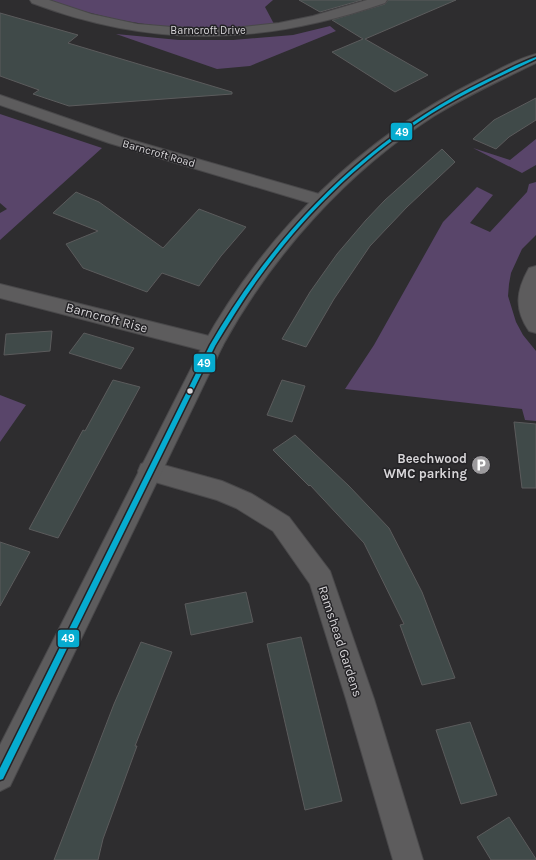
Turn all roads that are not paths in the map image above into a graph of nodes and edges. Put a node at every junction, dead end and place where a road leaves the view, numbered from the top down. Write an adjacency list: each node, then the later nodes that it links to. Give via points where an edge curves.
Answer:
1 (36, 0): 2 (street, Barncroft Drive, via 104,22 201,32 288,26 323,19)
2 (380, 0)
3 (536, 58): 5 (street, via 473,88 416,121 359,165)
4 (0, 100): 5 (street, Barncroft Road, via 115,140)
5 (320, 200): 9 (street, via 245,292)
6 (536, 273): 8 (street, via 526,305)
7 (0, 291): 9 (street, Barncroft Rise)
8 (536, 326)
9 (213, 345): 10 (street)
10 (149, 472): 11 (street); 12 (street, Ramshead Gardens, via 222,491 244,501 281,524 321,579)
11 (0, 776)
12 (408, 860)

